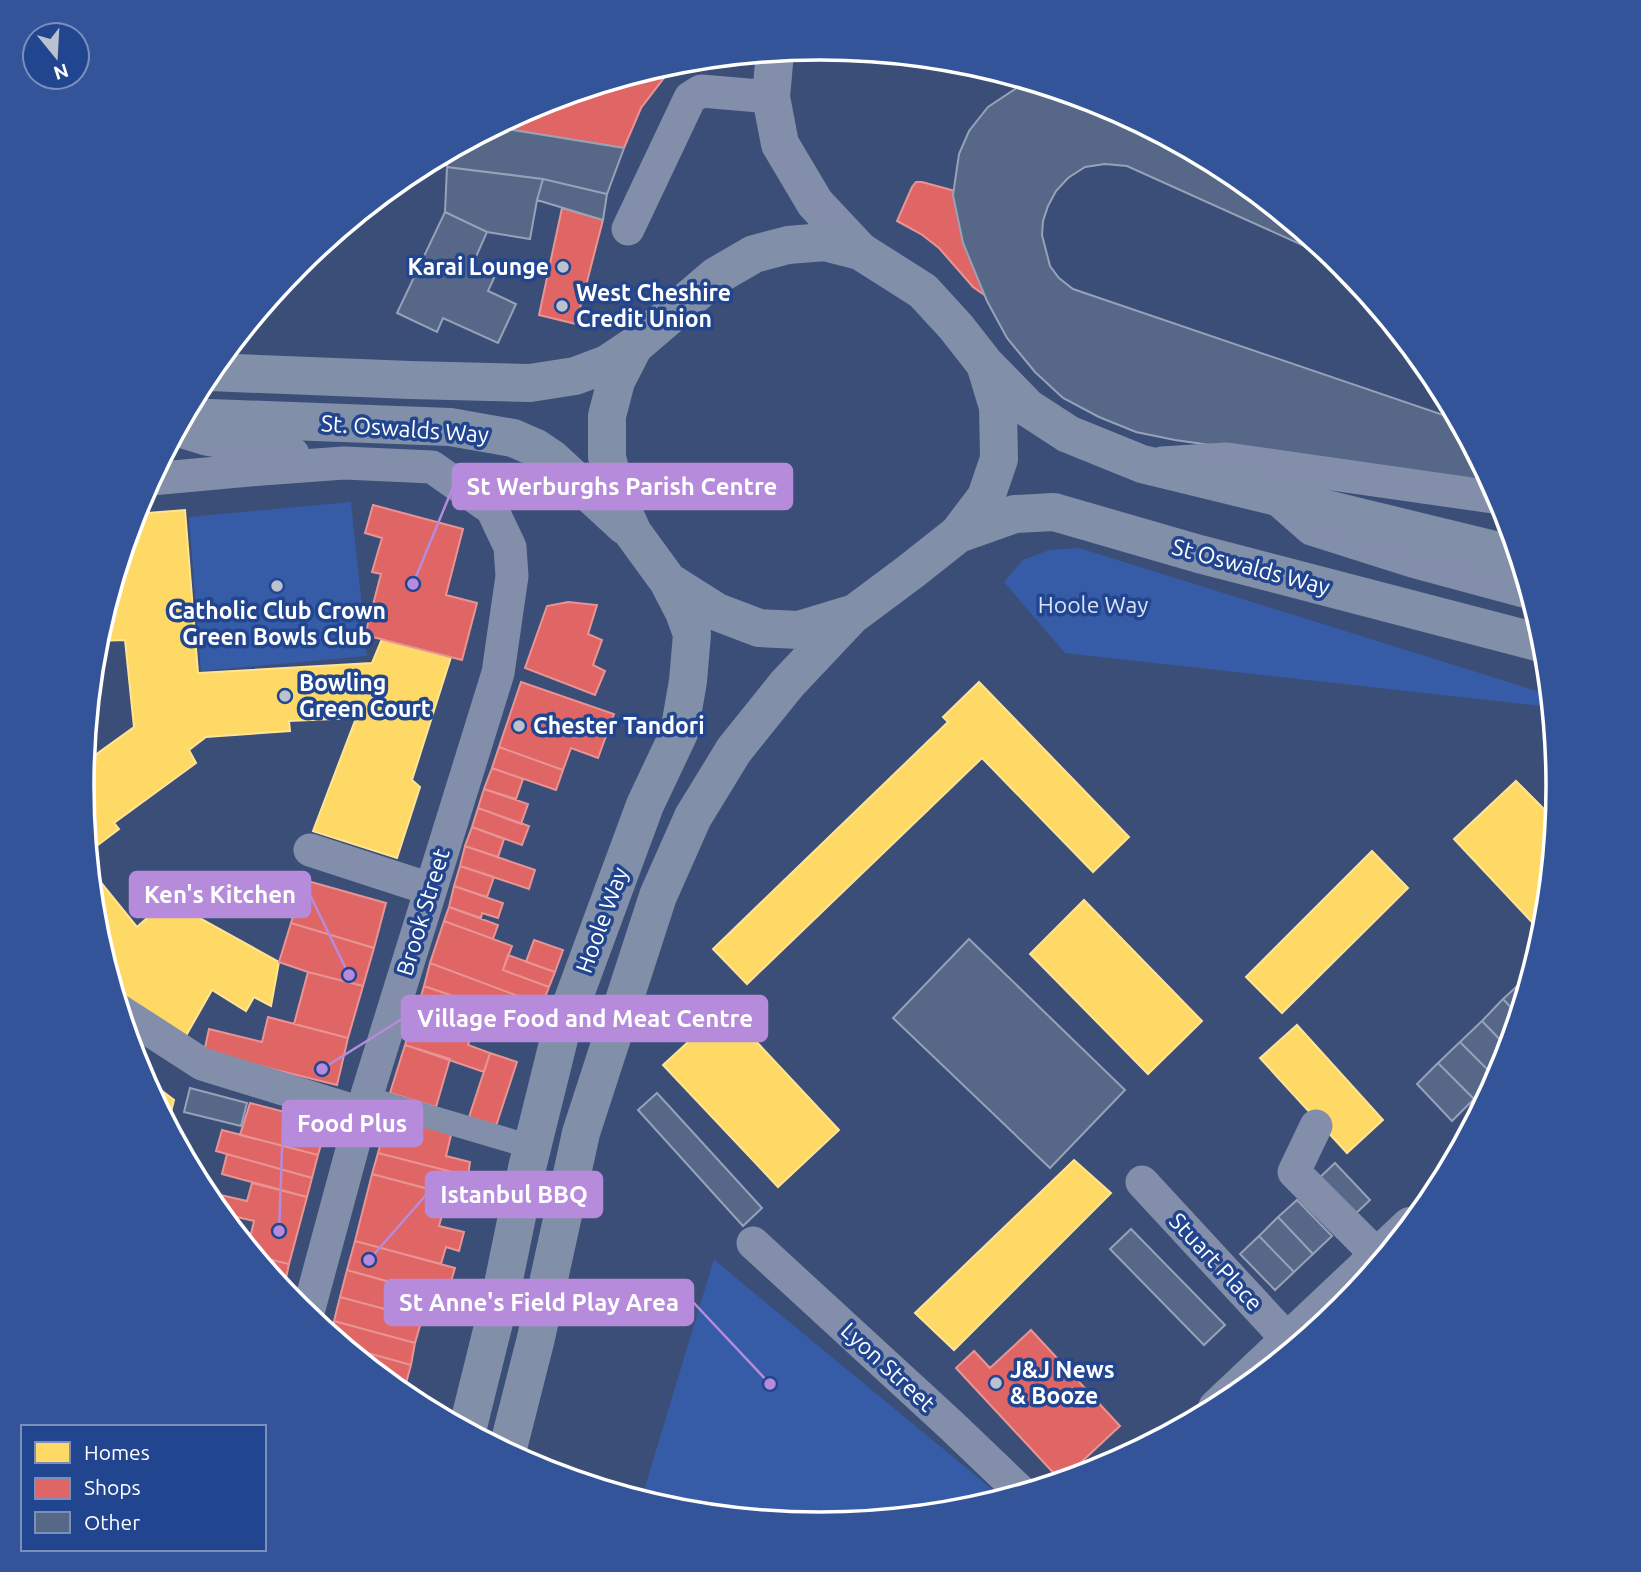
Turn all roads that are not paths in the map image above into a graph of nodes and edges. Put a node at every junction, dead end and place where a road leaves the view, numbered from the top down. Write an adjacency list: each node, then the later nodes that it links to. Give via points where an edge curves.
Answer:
1 (774, 61): 2 (street)
2 (771, 97): 3 (street, via 701,92 691,98); 4 (street, via 780,144 815,203)
3 (628, 229)
4 (860, 251): 5 (highway, via 825,242 754,254 716,276); 6 (highway, via 923,291)
5 (634, 346): 7 (highway, St. Oswalds Way, via 607,364 575,376 530,383); 15 (highway, via 616,381 607,416 607,457 615,495)
6 (985, 364): 11 (highway, via 1028,408 1058,428); 16 (highway, via 998,407 999,459 986,497)
7 (223, 373)
8 (194, 417): 15 (highway, St. Oswalds Way, via 450,428 513,438 551,458)
9 (186, 433): 10 (street)
10 (344, 463): 12 (street); 23 (street, Brook Street, via 432,467 492,509 510,548 512,576 498,673)
11 (1142, 464): 13 (street, via 1227,459); 14 (highway)
12 (163, 478)
13 (1486, 496)
14 (1280, 498): 17 (highway); 19 (street, via 1313,527)
15 (633, 533): 18 (highway)
16 (958, 534): 20 (highway); 21 (highway, St Oswalds Way, via 1015,514 1054,512)
17 (1508, 553)
18 (668, 581): 20 (highway, via 717,612 759,628 799,630); 27 (highway, Hoole Way, via 692,634 679,733 645,805 560,1035)
19 (1519, 587)
20 (855, 613): 34 (highway, Hoole Way, via 787,684 734,750 693,817 658,896 581,1133)
21 (1532, 641)
22 (310, 850): 23 (street)
23 (430, 889): 25 (street, Brook Street)
24 (132, 1018): 25 (street, via 202,1064)
25 (363, 1105): 27 (street); 31 (street, Brook Street)
26 (1316, 1126): 30 (street, via 1294,1172)
27 (532, 1147): 33 (highway, Hoole Way)
28 (1142, 1182): 32 (street, Stuart Place)
29 (753, 1243): 35 (street, Lyon Street)
30 (1376, 1254)
31 (310, 1303)
32 (1289, 1341)
33 (469, 1422)
34 (509, 1443)
35 (1015, 1486)

